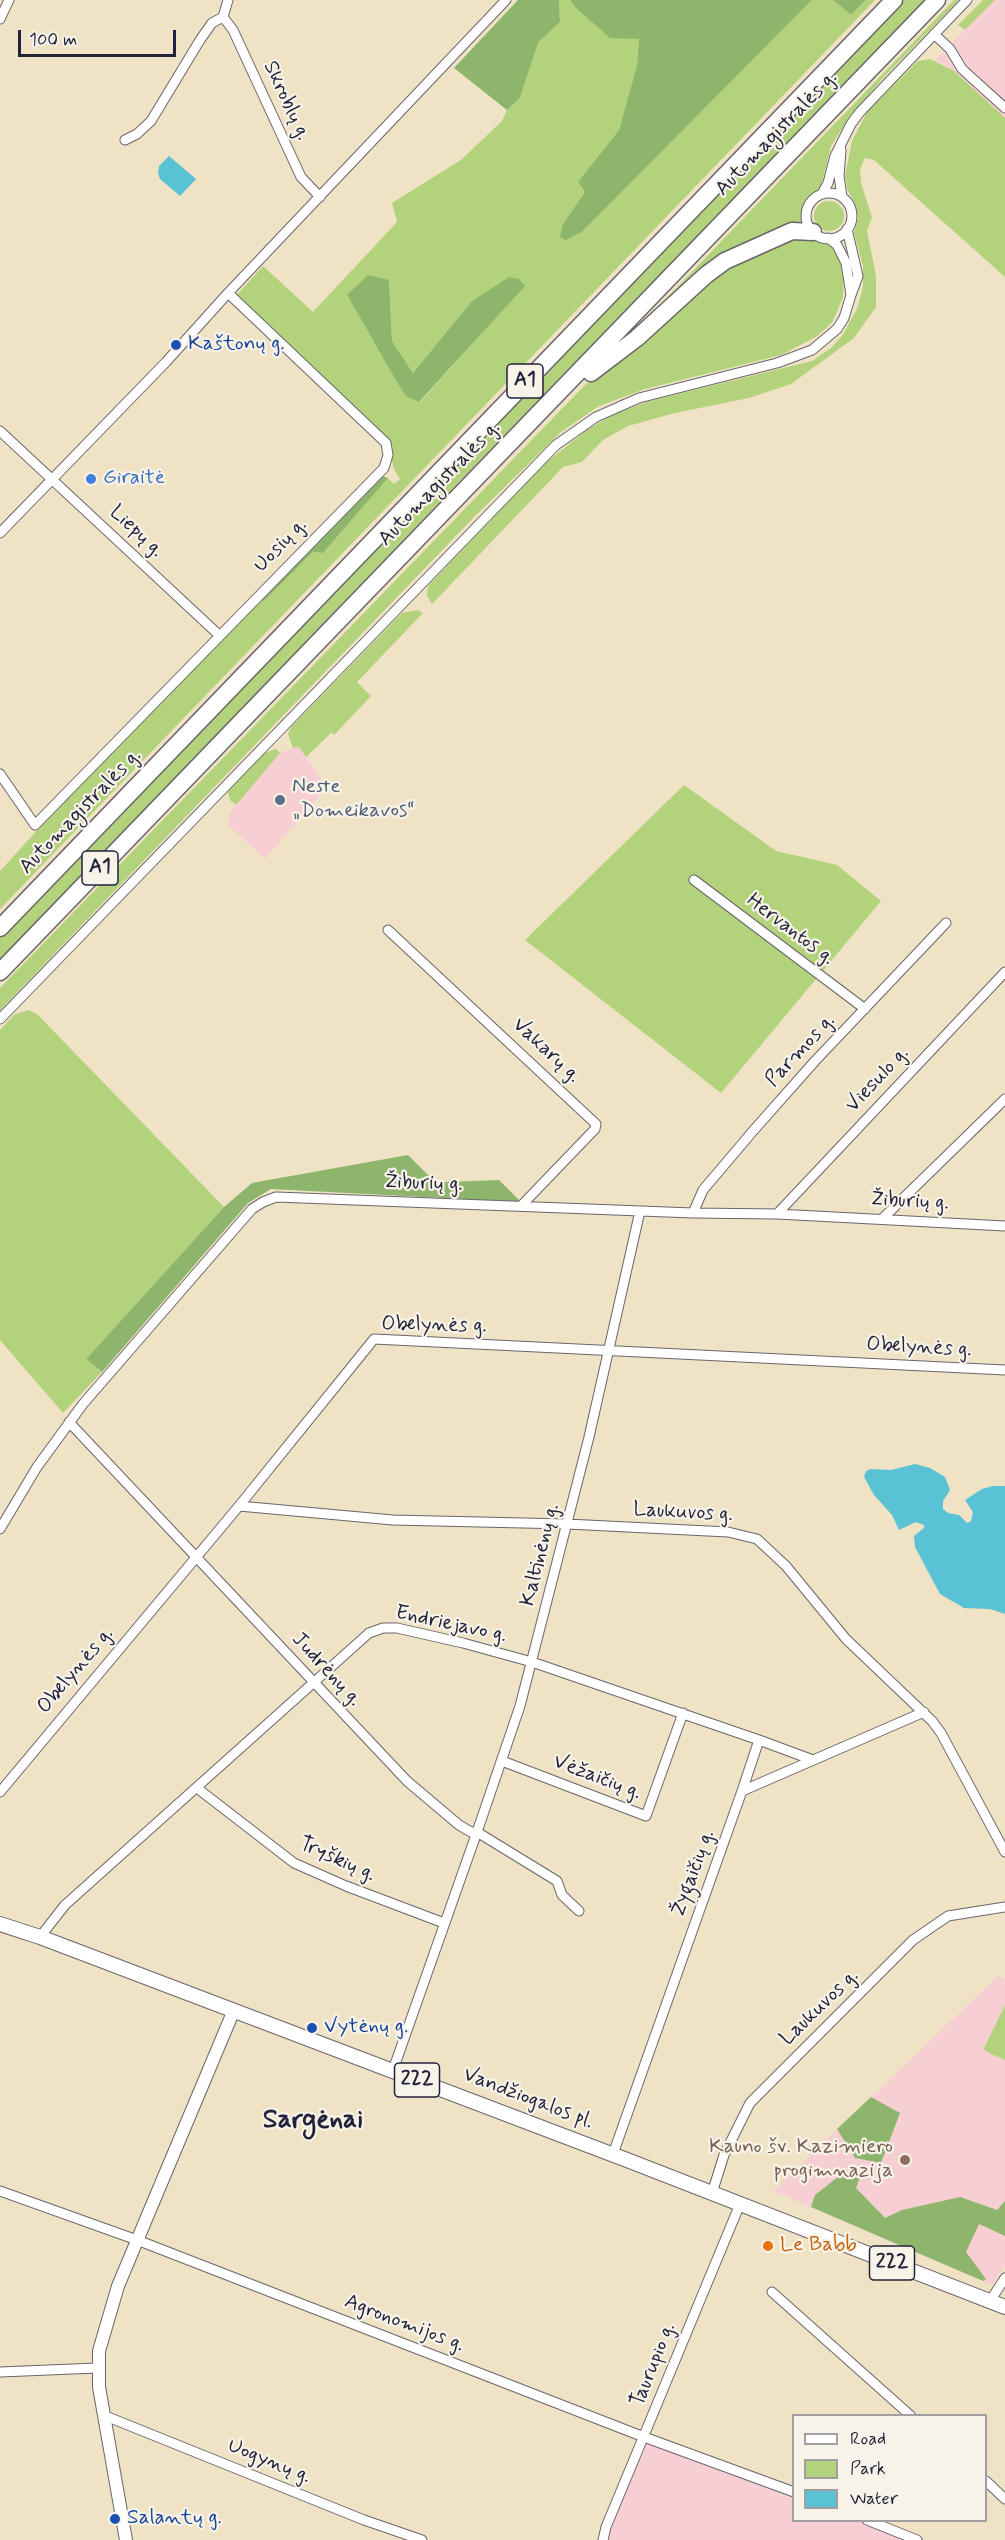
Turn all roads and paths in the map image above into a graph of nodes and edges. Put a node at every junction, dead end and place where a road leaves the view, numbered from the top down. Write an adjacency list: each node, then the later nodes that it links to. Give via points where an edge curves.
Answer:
1 (9, 0): 8 (street)
2 (228, 0): 7 (street)
3 (506, 0): 14 (street)
4 (894, 0): 28 (highway, Automagistralės g. / A1)
5 (937, 0): 23 (highway, Automagistralės g. / A1)
6 (967, 0): 9 (street)
7 (223, 17): 11 (street, via 212,23 200,40 151,121); 14 (street, Skroblų g., via 233,30 301,177)
8 (0, 19)
9 (934, 34): 10 (street, via 950,49 962,69); 12 (street, via 860,111)
10 (1005, 108)
11 (125, 140)
12 (842, 142): 13 (street); 15 (street)
13 (822, 194): 15 (street); 17 (street, via 812,200 807,213 809,226)
14 (320, 197): 18 (street)
15 (842, 197): 16 (street, via 851,209)
16 (848, 229): 17 (street, via 839,236); 19 (street, via 858,276)
17 (820, 235): 19 (street, via 837,245 846,263); 23 (highway, via 792,231 747,250 706,275 637,338 596,368 388,579)
18 (228, 293): 21 (street); 24 (street, Uosių g., via 386,443 388,455 384,468)
19 (852, 296): 33 (street, via 837,329 812,350 777,363 639,398 596,417 556,445)
20 (0, 431): 21 (street, Liepų g.)
21 (54, 479): 22 (street); 24 (street, Liepų g.)
22 (0, 534)
23 (367, 591): 30 (highway, Automagistralės g. / A1)
24 (219, 635): 25 (street, Uosių g., via 35,825)
25 (0, 774)
26 (694, 880): 32 (street, Hervantos g.)
27 (946, 923): 32 (street, Parmos g.)
28 (0, 928)
29 (388, 930): 35 (street, Vakarų g., via 596,1124)
30 (0, 972)
31 (1005, 972): 38 (street, Viesulo g.)
32 (865, 1009): 37 (street, Parmos g., via 746,1139 703,1190)
33 (0, 1019)
34 (1005, 1099): 39 (street)
35 (521, 1206): 36 (street, Žiburių g.); 43 (street, Žiburių g., via 302,1197 276,1197 263,1202 244,1218)
36 (640, 1211): 37 (street, Žiburių g.); 41 (street, Kaltinėnų g.)
37 (693, 1213): 38 (street, Žiburių g.)
38 (777, 1214): 39 (street, Žiburių g.)
39 (882, 1219): 40 (street, Žiburių g.)
40 (1003, 1223)
41 (609, 1352): 42 (street, Obelynės g.); 44 (street, Obelynės g., via 374,1339); 45 (street, Kaltinėnų g.)
42 (1005, 1370)
43 (69, 1422): 46 (street, Žiburių g.); 47 (street, Judrėnų g.)
44 (239, 1506): 45 (street, Laukuvos g., via 393,1520); 47 (street, Obelynės g.)
45 (567, 1524): 48 (street, Kaltinėnų g.); 50 (street, Laukuvos g., via 728,1532 757,1539 786,1566 846,1639)
46 (0, 1529)
47 (195, 1557): 49 (street, Judrėnų g.); 57 (street, Obelynės g.)
48 (532, 1662): 49 (street, Endriejavo g., via 463,1643 383,1628 369,1633); 51 (street, Endriejavo g.); 54 (street, Kaltinėnų g.)
49 (314, 1682): 55 (street, Endriejavo g.); 58 (street, Judrėnų g., via 428,1801 459,1825)
50 (924, 1712): 53 (street); 59 (street, Laukuvos g., via 941,1733)
51 (682, 1713): 52 (street, Endriejavo g.); 54 (street, Vėžaičių g., via 646,1816)
52 (759, 1740): 53 (street, Endriejavo g.); 56 (street, Žygaičių g.)
53 (813, 1760): 56 (street)
54 (502, 1761): 58 (street, Kaltinėnų g.)
55 (197, 1788): 62 (street, Tryškių g., via 294,1863); 64 (street, Endriejavo g., via 65,1905)
56 (742, 1791): 67 (street, Žygaičių g.)
57 (0, 1792)
58 (477, 1832): 61 (street, Judrėnų g., via 557,1881 562,1895); 62 (street, Kaltinėnų g.)
59 (1005, 1852)
60 (1005, 1907): 69 (street, Laukuvos g., via 948,1916 913,1940 750,2103 724,2155)
61 (579, 1911)
62 (444, 1923): 66 (street, Kaltinėnų g.)
63 (0, 1924): 64 (main road, Vandžiogalos pl. / 222)
64 (40, 1937): 65 (main road, Vandžiogalos pl. / 222)
65 (234, 2010): 66 (main road, Vandžiogalos pl. / 222); 71 (main road)
66 (393, 2070): 67 (main road, Vandžiogalos pl. / 222)
67 (613, 2154): 69 (main road, Vandžiogalos pl. / 222)
68 (0, 2191): 71 (street, Agronomijos g.)
69 (712, 2193): 70 (main road, Vandžiogalos pl. / 222)
70 (740, 2204): 74 (main road, Vandžiogalos pl. / 222); 80 (street, Taurupio g.)
71 (137, 2240): 76 (main road, via 102,2334); 80 (street, Agronomijos g.)
72 (1005, 2278): 74 (street)
73 (772, 2292): 78 (street)
74 (990, 2301): 75 (main road, Vandžiogalos pl. / 222)
75 (1005, 2307)
76 (97, 2368): 77 (street); 79 (main road)
77 (0, 2372)
78 (910, 2414)
79 (103, 2415): 85 (main road); 86 (street, Uogynų g.)
80 (644, 2437): 82 (street, Agronomijos g.); 87 (street, Taurupio g.)
81 (987, 2482): 83 (street)
82 (792, 2491)
83 (1005, 2499)
84 (872, 2522): 88 (street)
85 (126, 2540)
86 (422, 2540)
87 (603, 2540)
88 (917, 2540)

